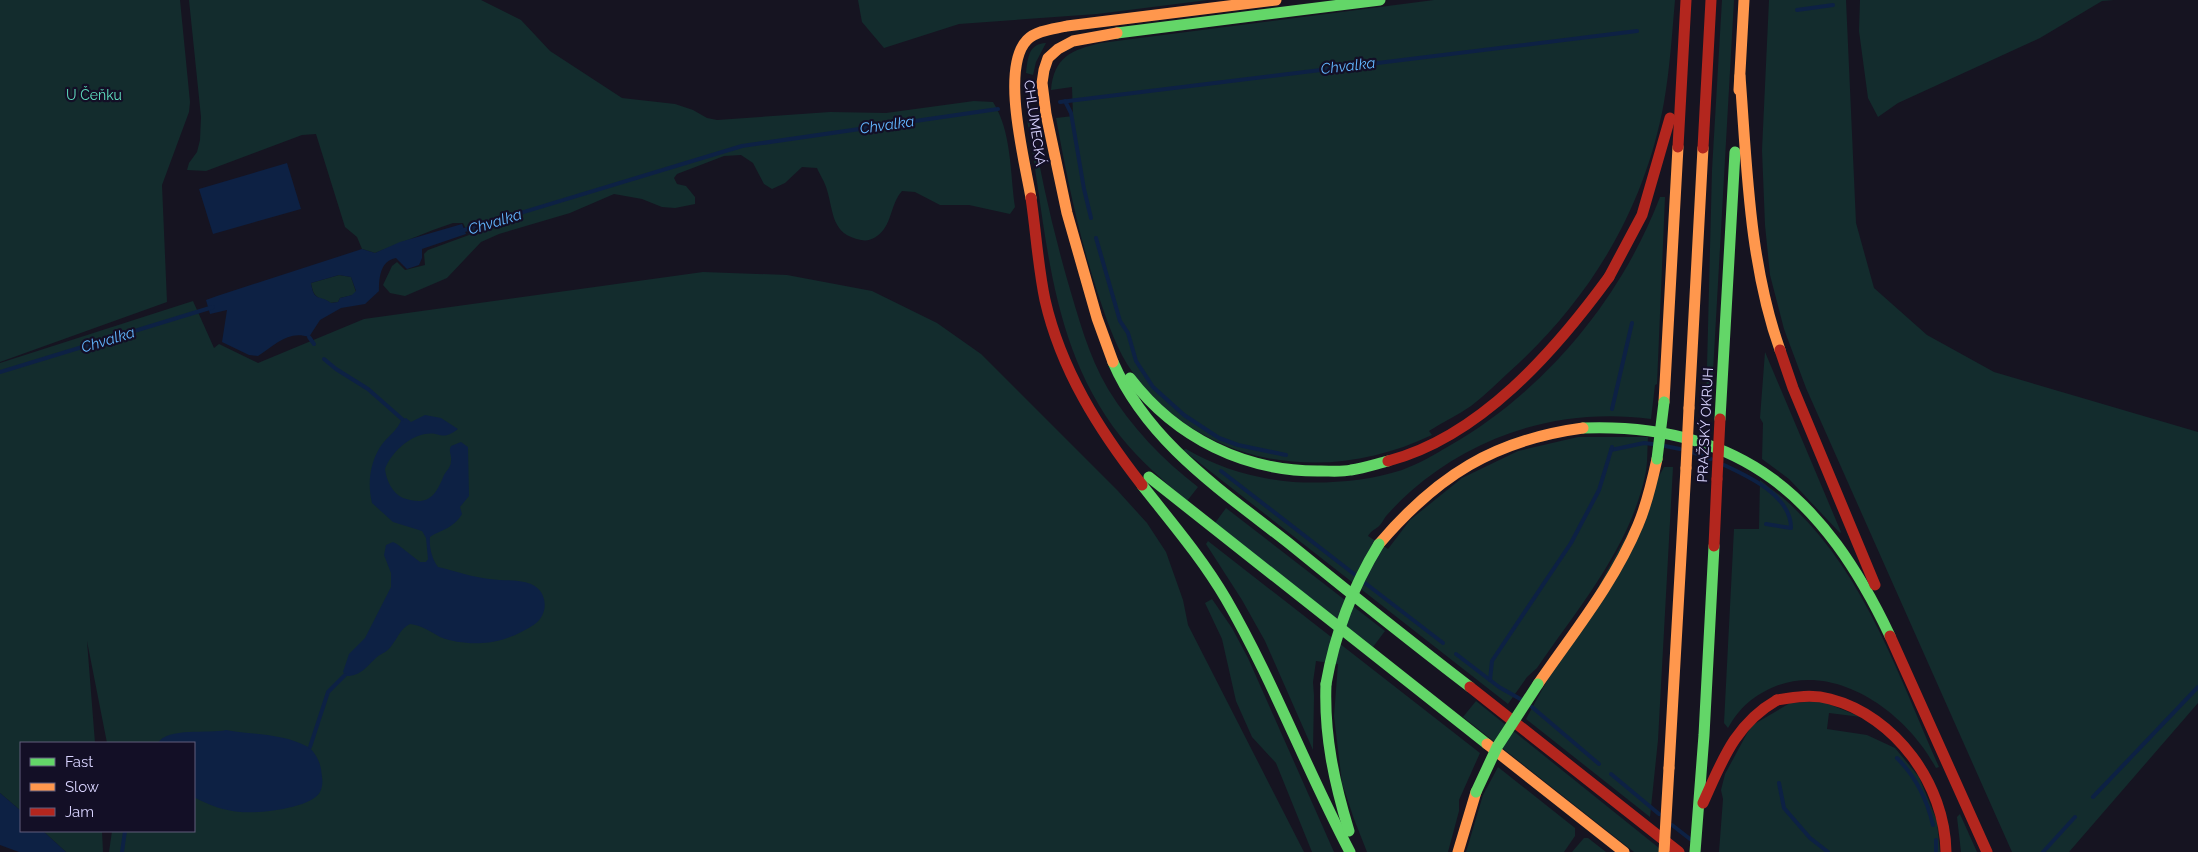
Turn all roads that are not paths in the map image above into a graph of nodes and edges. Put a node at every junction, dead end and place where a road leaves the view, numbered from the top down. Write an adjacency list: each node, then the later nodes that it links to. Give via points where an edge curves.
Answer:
1 (1276, 0): 9 (main road, CHLUMECKÁ, via 1067,26 1026,40 1016,57 1013,81 1045,299 1054,333 1076,385)
2 (1380, 0): 8 (main road, CHLUMECKÁ, via 1094,36 1071,41 1054,52 1041,76 1044,101 1062,195)
3 (1686, 0): 7 (main road)
4 (1711, 0): 16 (main road, PRAŽSKÝ OKRUH, bridge)
5 (1744, 0): 6 (main road, PRAŽSKÝ OKRUH)
6 (1740, 76): 10 (main road, via 1751,216 1768,315 1793,388 1855,533); 11 (main road, PRAŽSKÝ OKRUH, bridge)
7 (1681, 77): 8 (main road, via 1642,215 1609,277 1579,319 1519,383 1470,422 1399,459 1333,472 1294,472 1257,465 1209,446 1185,432 1136,388 1117,358); 14 (main road, bridge, via 1664,402 1648,499 1628,547 1497,747 1476,792)
8 (1096, 313): 17 (main road, via 1126,389 1171,446 1330,578)
9 (1099, 426): 12 (main road, via 1181,532 1225,597 1324,806); 15 (main road, via 1170,496)
10 (1911, 680): 13 (main road, bridge, via 1879,614 1836,541 1788,490 1749,464 1682,436 1630,428 1560,431 1510,444 1478,459 1434,487 1408,509 1379,544 1357,580 1343,612 1333,643 1325,713 1330,766); 20 (main road)
11 (1702, 794): 18 (main road, PRAŽSKÝ OKRUH); 19 (main road, via 1740,729 1756,711 1777,700 1804,695 1833,698 1857,709 1888,733 1914,760 1934,794 1942,820)
12 (1350, 852)
13 (1357, 852)
14 (1458, 852)
15 (1624, 852)
16 (1664, 852)
17 (1679, 852)
18 (1695, 852)
19 (1946, 852)
20 (1986, 852)

